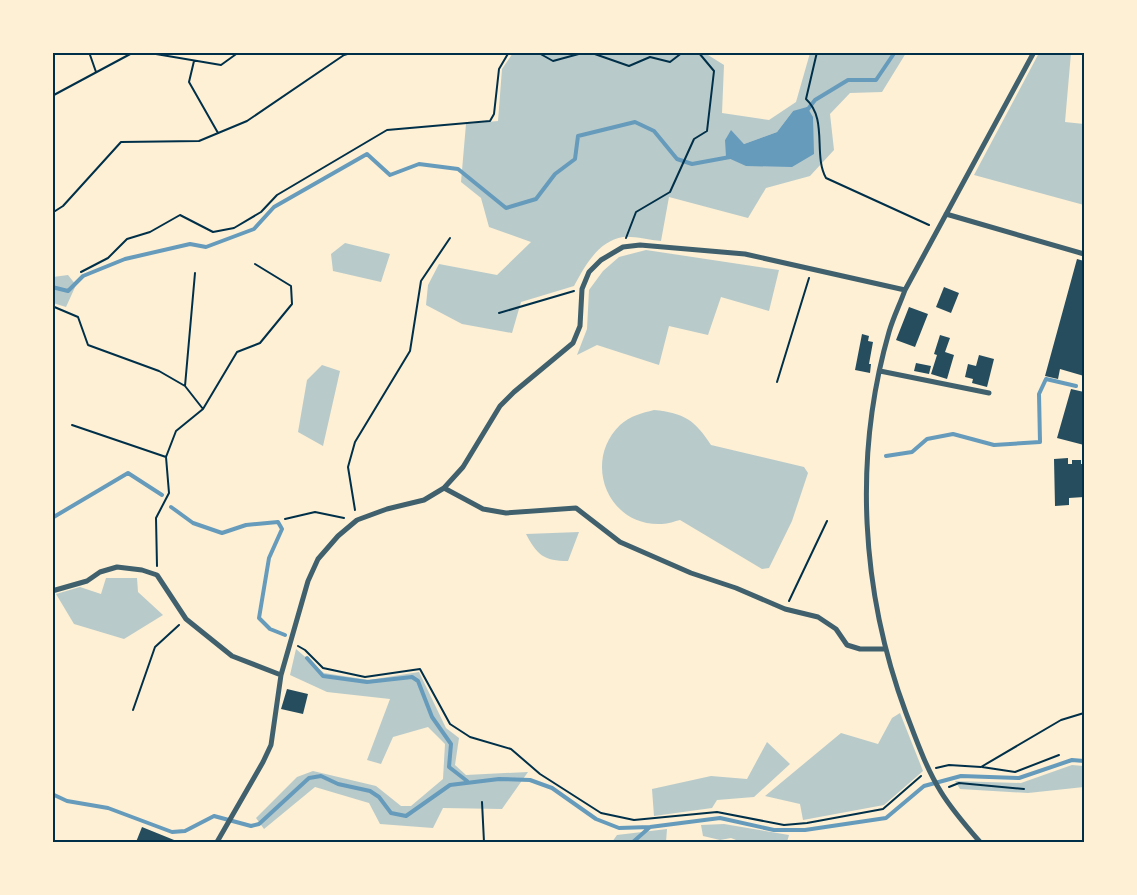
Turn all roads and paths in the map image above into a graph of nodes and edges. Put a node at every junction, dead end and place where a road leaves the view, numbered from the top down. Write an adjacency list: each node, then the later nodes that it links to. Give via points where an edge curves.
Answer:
1 (89, 52): 14 (path)
2 (134, 52): 14 (path)
3 (144, 52): 13 (path)
4 (239, 52): 13 (path, via 221,65)
5 (354, 52): 16 (path, via 247,121)
6 (509, 52): 25 (path, via 499,69 490,121 387,130 277,195 261,212 234,228 213,232 180,215 150,232 127,239 108,258)
7 (537, 52): 8 (path, via 553,61)
8 (587, 52): 9 (path, via 629,66 650,57 670,62)
9 (683, 52)
10 (690, 52): 21 (path, via 699,53 714,71 707,131 694,139 670,192 636,212)
11 (818, 52): 19 (path, via 806,99 814,107 821,146 820,168 826,178)
12 (1034, 52): 18 (street)
13 (194, 61): 16 (path, via 189,82)
14 (96, 72): 15 (path)
15 (52, 96)
16 (218, 133): 17 (path, via 200,141 121,142 63,206)
17 (52, 213)
18 (946, 214): 19 (street); 22 (street)
19 (937, 228): 28 (street)
20 (450, 238): 40 (path, via 421,281 410,351 355,442 348,467)
21 (623, 247): 24 (street, via 745,254); 27 (street, via 589,272)
22 (1084, 254)
23 (255, 264): 35 (path, via 291,286 292,304 260,343 237,352)
24 (812, 269): 28 (street); 32 (path)
25 (81, 272)
26 (195, 273): 33 (path)
27 (582, 289): 30 (path); 38 (street, via 580,326 573,343 500,406 463,467)
28 (905, 290): 31 (street)
29 (52, 306): 33 (path, via 78,317 88,345 159,371)
30 (499, 313)
31 (880, 372): 34 (street); 47 (street, via 871,420 867,521 871,575)
32 (777, 382)
33 (185, 386): 35 (path)
34 (989, 393)
35 (203, 409): 37 (path, via 176,431)
36 (72, 425): 37 (path)
37 (166, 457): 42 (path, via 170,493 156,518)
38 (444, 488): 40 (street, via 424,500); 44 (street, via 483,509 506,513 576,508 620,542)
39 (285, 519): 40 (path, via 315,513)
40 (357, 520): 46 (street, via 318,559)
41 (827, 521): 44 (path)
42 (157, 575): 43 (street, via 117,567); 45 (street)
43 (52, 591)
44 (785, 609): 47 (street, via 818,617 836,629 848,645)
45 (186, 619): 48 (street, via 232,656); 49 (path, via 154,647)
46 (290, 642): 48 (street); 53 (path, via 323,668 365,677 420,669 450,724 470,737 511,749 540,774 601,813 634,820 717,812 784,825 807,823 883,809)
47 (885, 649): 53 (street)
48 (281, 675): 57 (street, via 271,745)
49 (133, 710)
50 (1084, 713): 52 (path, via 1061,720)
51 (1059, 755): 52 (path, via 1015,772)
52 (981, 767): 53 (path, via 949,765)
53 (929, 770): 55 (street)
54 (1024, 789): 55 (path, via 958,783)
55 (940, 791): 59 (street)
56 (482, 802): 58 (path)
57 (217, 843)
58 (484, 843)
59 (980, 843)

